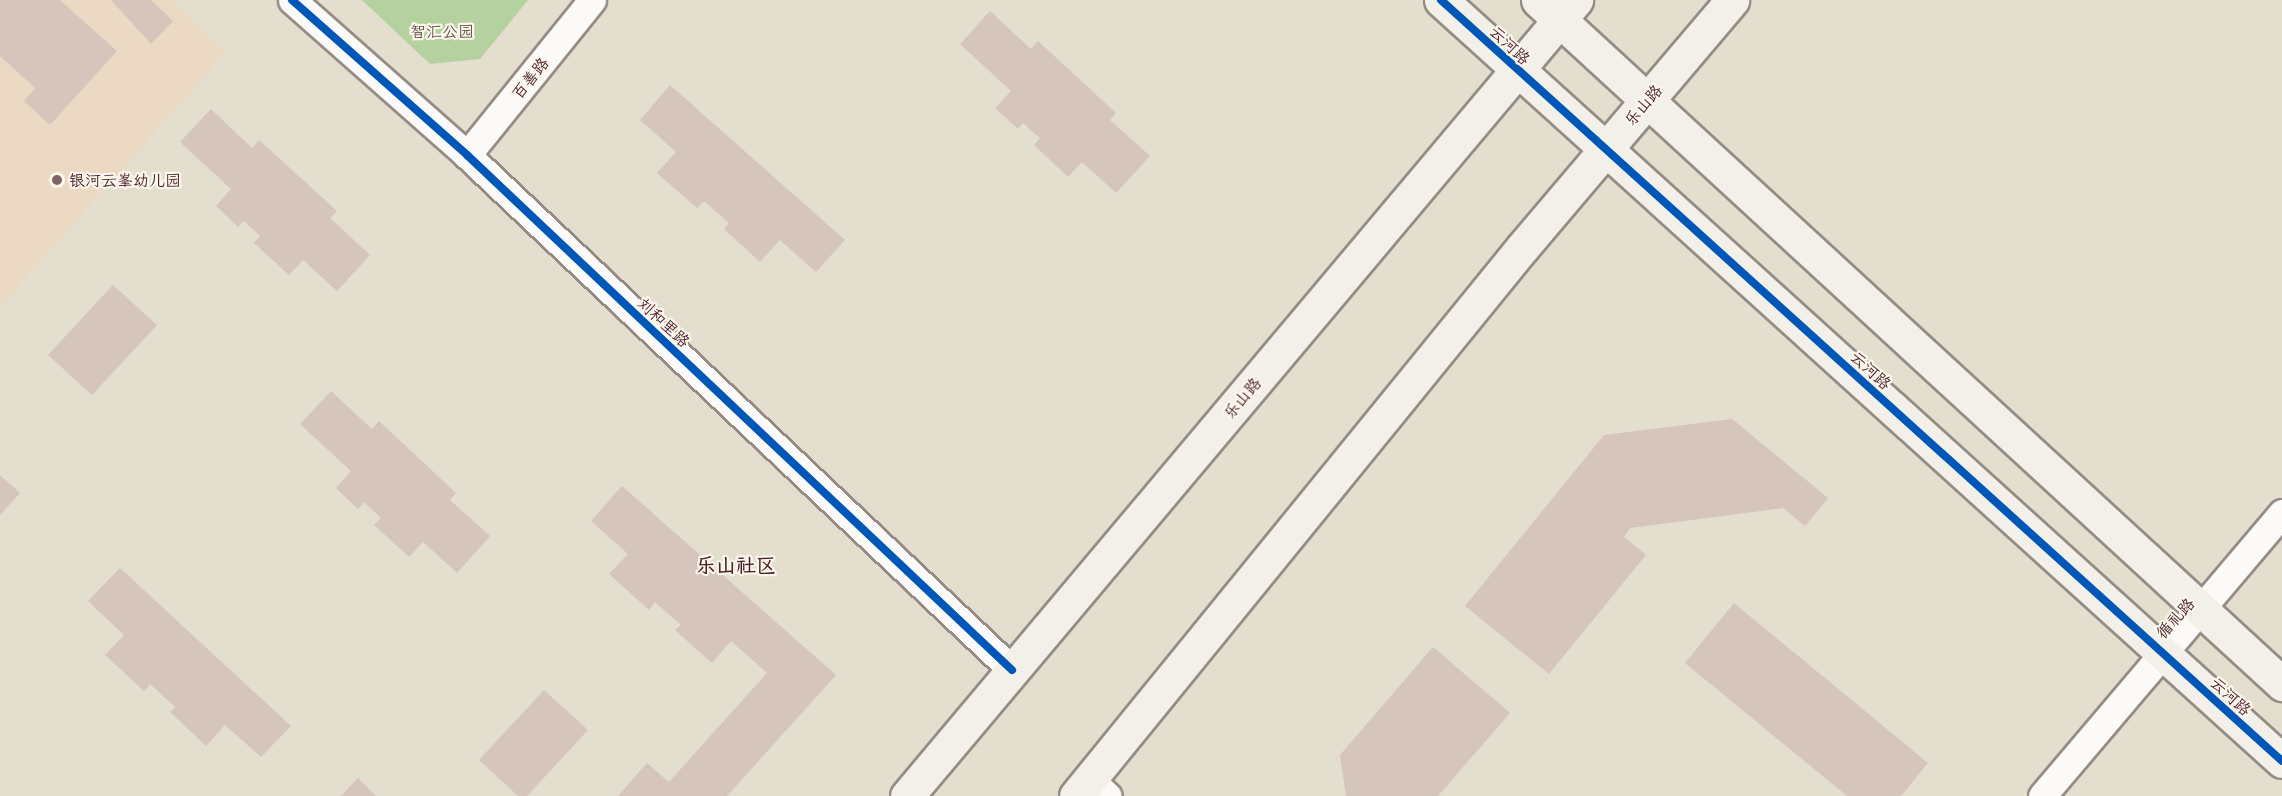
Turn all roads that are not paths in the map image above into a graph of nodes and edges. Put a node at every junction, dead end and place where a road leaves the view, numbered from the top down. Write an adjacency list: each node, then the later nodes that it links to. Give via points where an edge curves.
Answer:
1 (292, 0): 9 (street, 刘和里路)
2 (592, 0): 9 (street, 百善路)
3 (1441, 0): 6 (street, 云河路)
4 (1732, 0): 7 (street, 乐山路)
5 (1558, 7): 6 (street, 乐山路); 7 (street)
6 (1517, 70): 8 (street, 云河路); 13 (street, 乐山路)
7 (1649, 99): 8 (street, 乐山路); 11 (street)
8 (1606, 149): 12 (street, 云河路); 16 (street, 乐山路)
9 (467, 155): 13 (street, 刘和里路)
10 (2282, 513): 11 (street, 循礼路)
11 (2201, 610): 12 (street, 循礼路); 14 (street)
12 (2162, 652): 15 (street, 云河路); 18 (street, 循礼路)
13 (1012, 670): 17 (street, 乐山路)
14 (2282, 684)
15 (2282, 760)
16 (1091, 790)
17 (907, 796)
18 (2042, 796)

